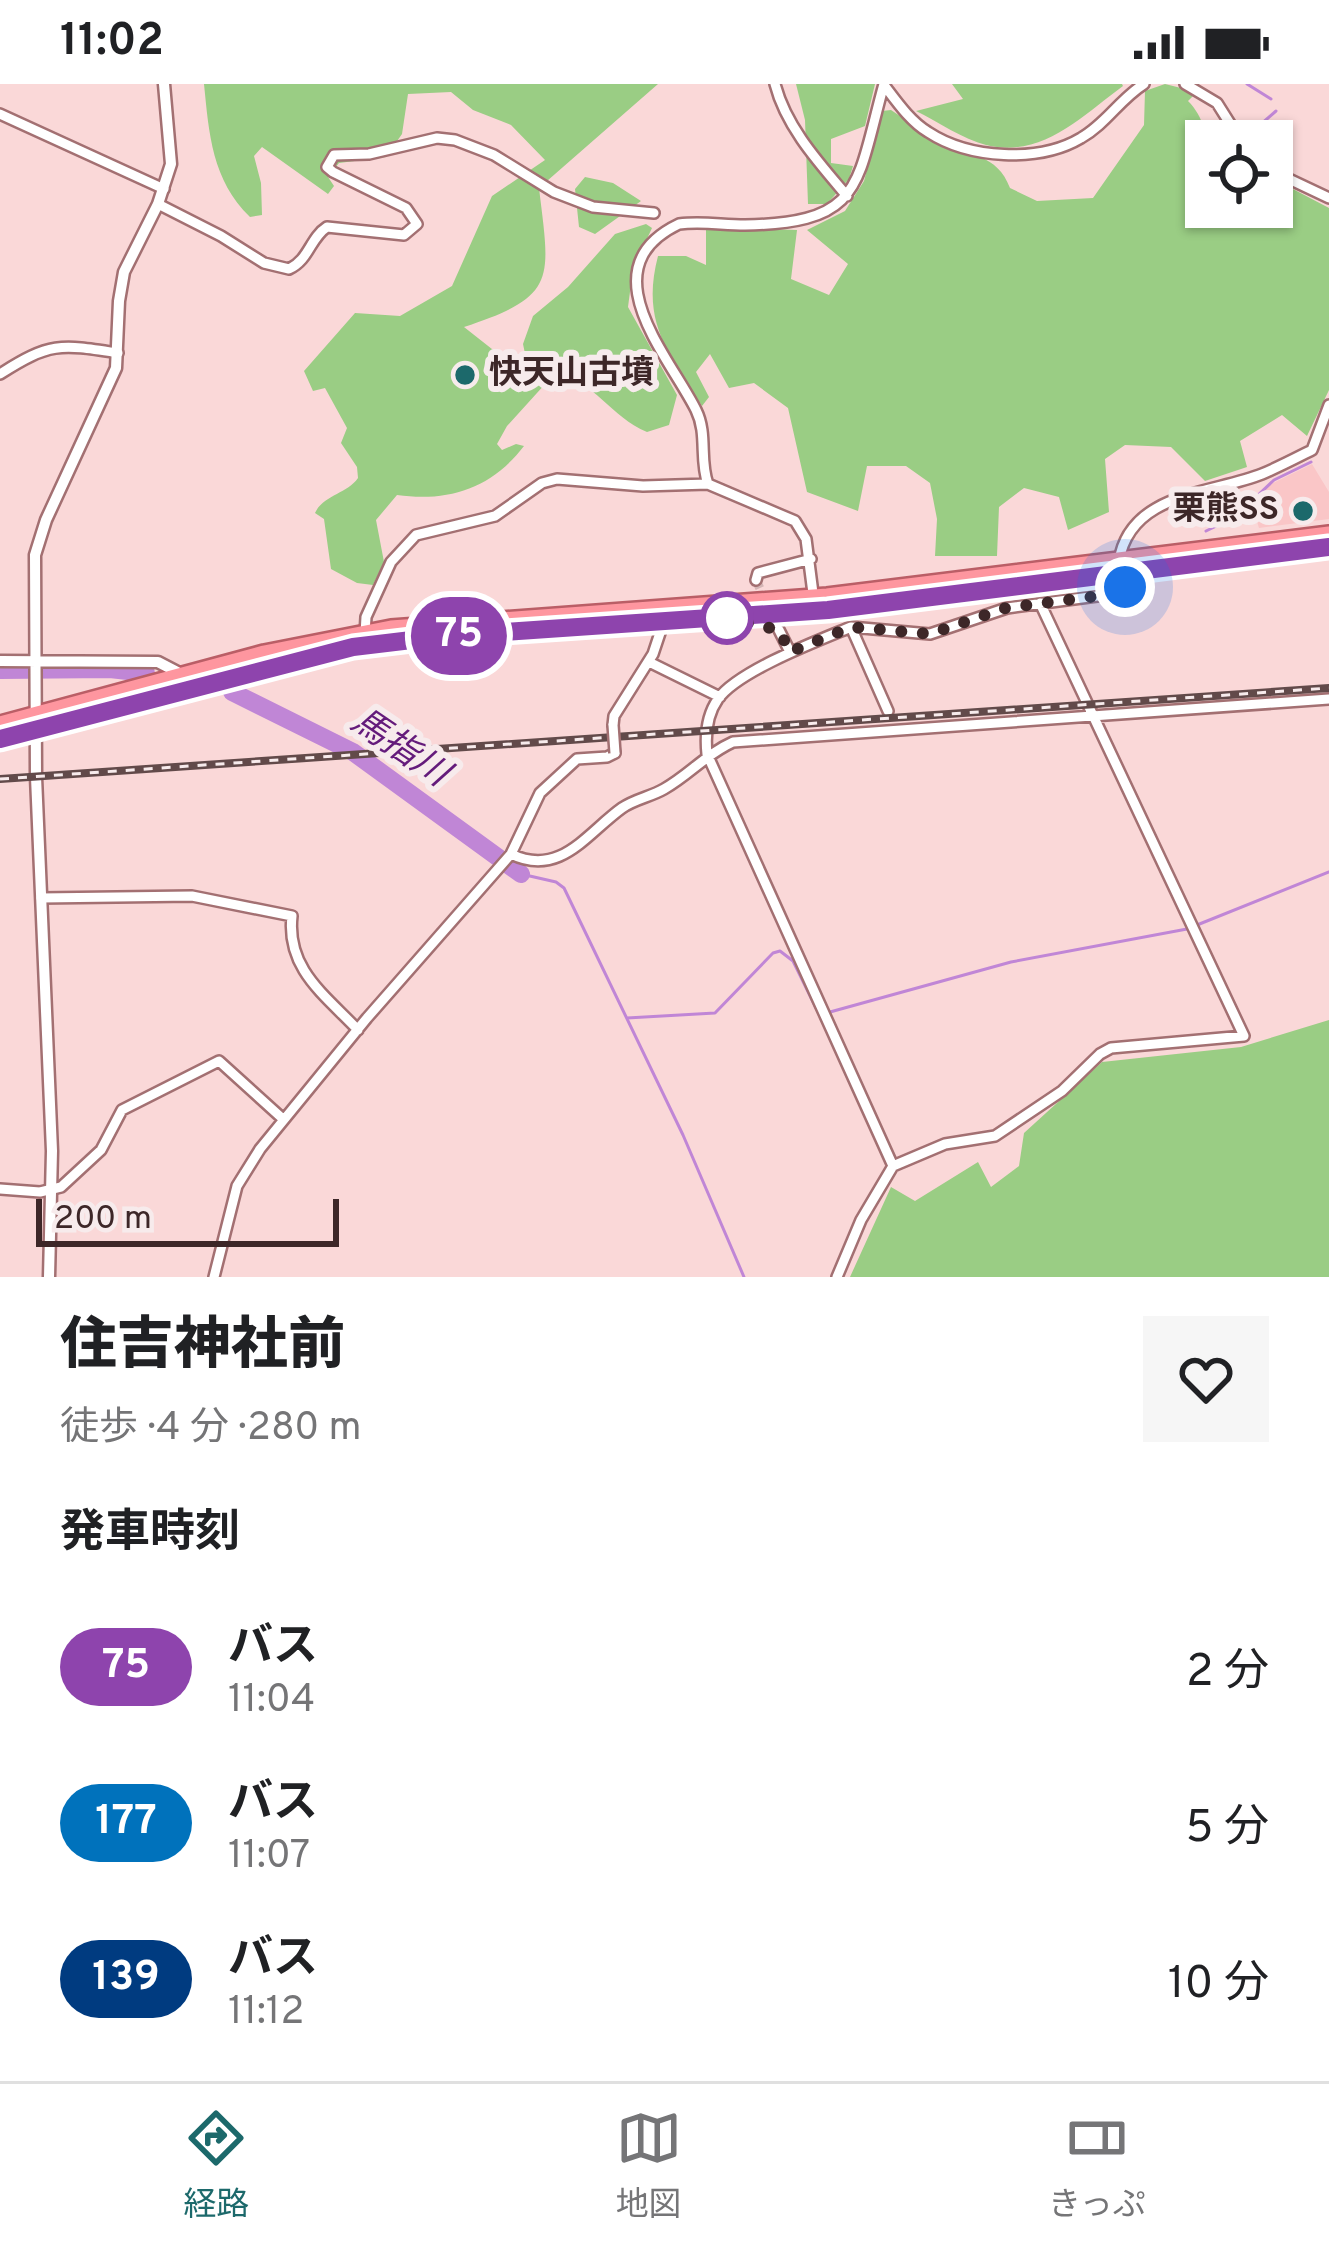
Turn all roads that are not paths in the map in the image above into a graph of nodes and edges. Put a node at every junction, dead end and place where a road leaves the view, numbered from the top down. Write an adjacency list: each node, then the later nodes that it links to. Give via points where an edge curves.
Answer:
1 (164, 84): 9 (street, via 171,138)
2 (775, 84): 10 (street, via 816,160)
3 (1144, 84): 5 (street, via 1071,143 1003,154 930,134)
4 (1185, 84): 7 (street, via 1217,103)
5 (884, 85): 10 (street)
6 (0, 114): 9 (street)
7 (1228, 120)
8 (1293, 181): 11 (street)
9 (164, 189): 12 (street)
10 (848, 196): 19 (street, via 796,223 679,224 662,232 639,267 641,316 697,412)
11 (1329, 198)
12 (158, 204): 13 (street, via 289,269 327,227 404,235 418,224 406,208 333,172 327,167 334,155 437,138 494,155 593,207); 14 (street, via 124,272)
13 (654, 213)
14 (118, 353): 15 (street, via 52,346); 34 (street, via 39,538)
15 (0, 374)
16 (1329, 405): 17 (street)
17 (1312, 449): 18 (street); 23 (street, via 1258,476 1162,505 1130,534)
18 (1329, 453)
19 (708, 484): 22 (street, via 795,521); 30 (street, via 556,479 495,516 416,535 392,562 366,617)
20 (1329, 534): 23 (highway)
21 (1329, 547): 23 (highway)
22 (811, 559): 24 (street, via 776,565); 26 (street)
23 (1123, 568): 25 (street, via 1120,593); 26 (highway)
24 (756, 580)
25 (1040, 603): 28 (street, via 930,634); 39 (street)
26 (815, 604): 27 (highway); 30 (highway, via 449,622)
27 (664, 622): 30 (highway); 33 (street)
28 (851, 627): 31 (street); 38 (street)
29 (779, 630): 31 (street)
30 (365, 639): 35 (highway); 40 (highway)
31 (790, 652): 36 (street)
32 (0, 661): 34 (street)
33 (649, 662): 36 (street); 44 (street, bridge, via 614,716 614,753 569,764 540,793)
34 (36, 668): 35 (street, via 158,662); 40 (street)
35 (183, 675): 40 (highway)
36 (720, 697): 43 (street, via 706,731)
37 (1329, 699): 39 (street)
38 (888, 711)
39 (1091, 718): 43 (street, via 733,742); 48 (street, via 1244,1036 1111,1048 995,1136 945,1144)
40 (36, 722): 41 (highway); 42 (highway); 45 (street)
41 (0, 724)
42 (0, 739)
43 (707, 754): 44 (street, via 559,858); 48 (street)
44 (507, 859): 46 (street)
45 (41, 898): 46 (street, via 192,896 292,916 298,967); 50 (street)
46 (358, 1030): 47 (street)
47 (284, 1119): 50 (street, via 213,1061 122,1110 101,1150); 52 (street, via 237,1186)
48 (893, 1166): 53 (street)
49 (0, 1189): 50 (street)
50 (52, 1191): 51 (street)
51 (50, 1277)
52 (214, 1277)
53 (837, 1277)

